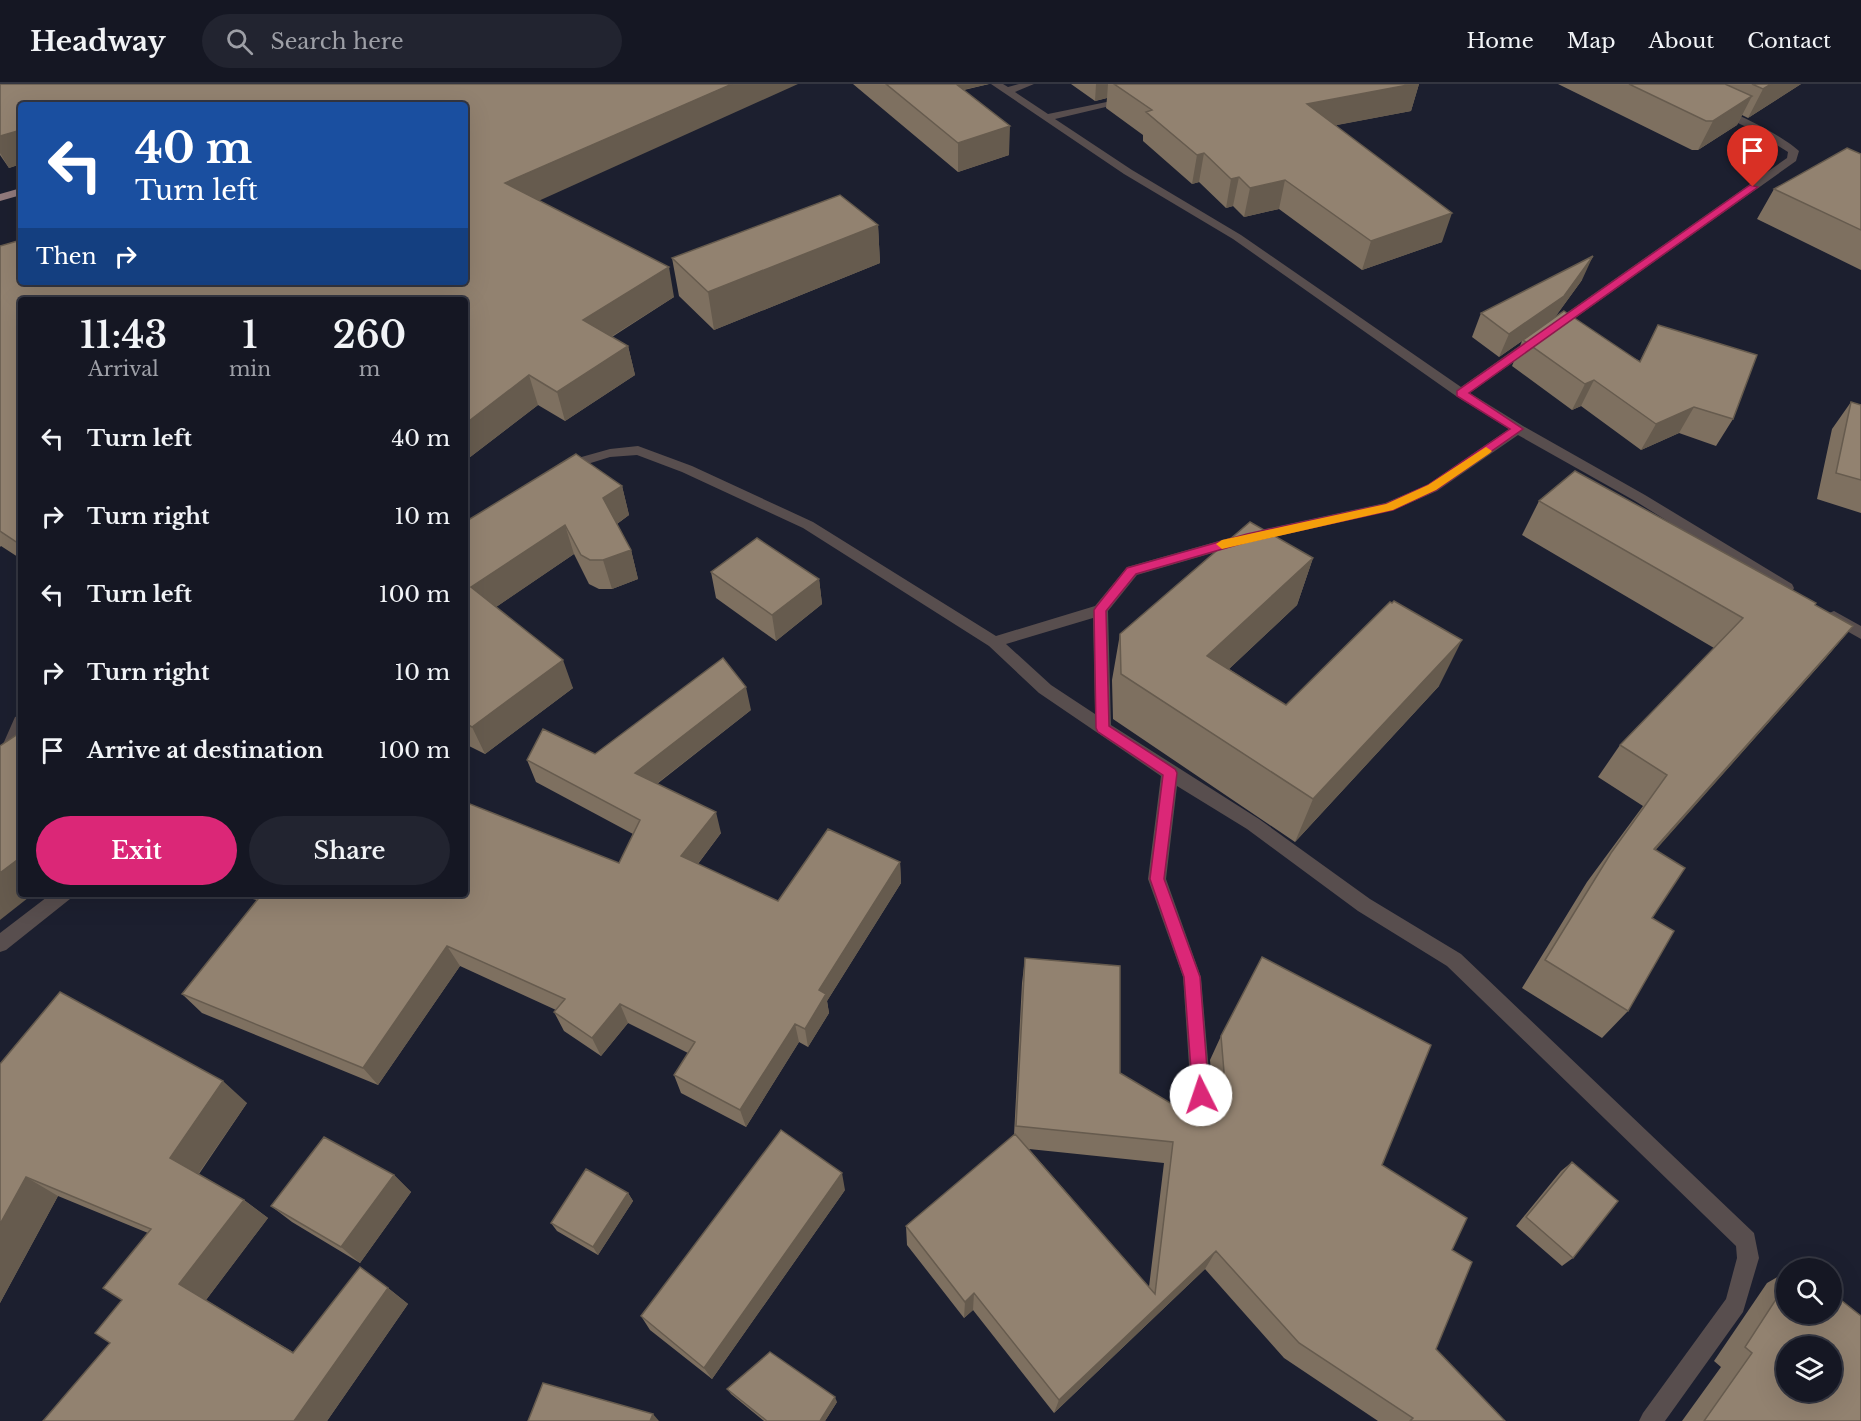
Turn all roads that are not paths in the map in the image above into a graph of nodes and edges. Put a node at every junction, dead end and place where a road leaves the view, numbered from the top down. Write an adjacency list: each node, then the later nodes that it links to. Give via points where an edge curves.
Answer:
1 (1029, 84): 2 (street)
2 (1002, 88): 5 (street)
3 (1141, 95): 5 (street)
4 (1714, 108): 8 (street, via 1782,142 1794,151 1792,159)
5 (1049, 117): 8 (street, via 1128,172 1237,237)
6 (18, 192): 7 (main road)
7 (0, 198)
8 (1461, 393): 9 (street)
9 (1518, 429): 11 (street); 13 (street, via 1432,488 1389,507 1247,538 1132,571)
10 (557, 470): 15 (street, via 610,453 638,450 687,469 808,525)
11 (1801, 597)
12 (1821, 609): 14 (street)
13 (1100, 610): 15 (street); 17 (street)
14 (1861, 633)
15 (994, 642): 17 (street, via 1045,689)
16 (18, 728): 18 (street, via 6,755)
17 (1102, 728): 19 (street)
18 (0, 759)
19 (1170, 773): 22 (street, via 1157,879 1192,977); 23 (street, via 1253,824 1364,905 1454,960 1746,1241 1748,1258 1735,1304)
20 (60, 897): 21 (street)
21 (0, 944)
22 (1201, 1095)
23 (1651, 1421)

